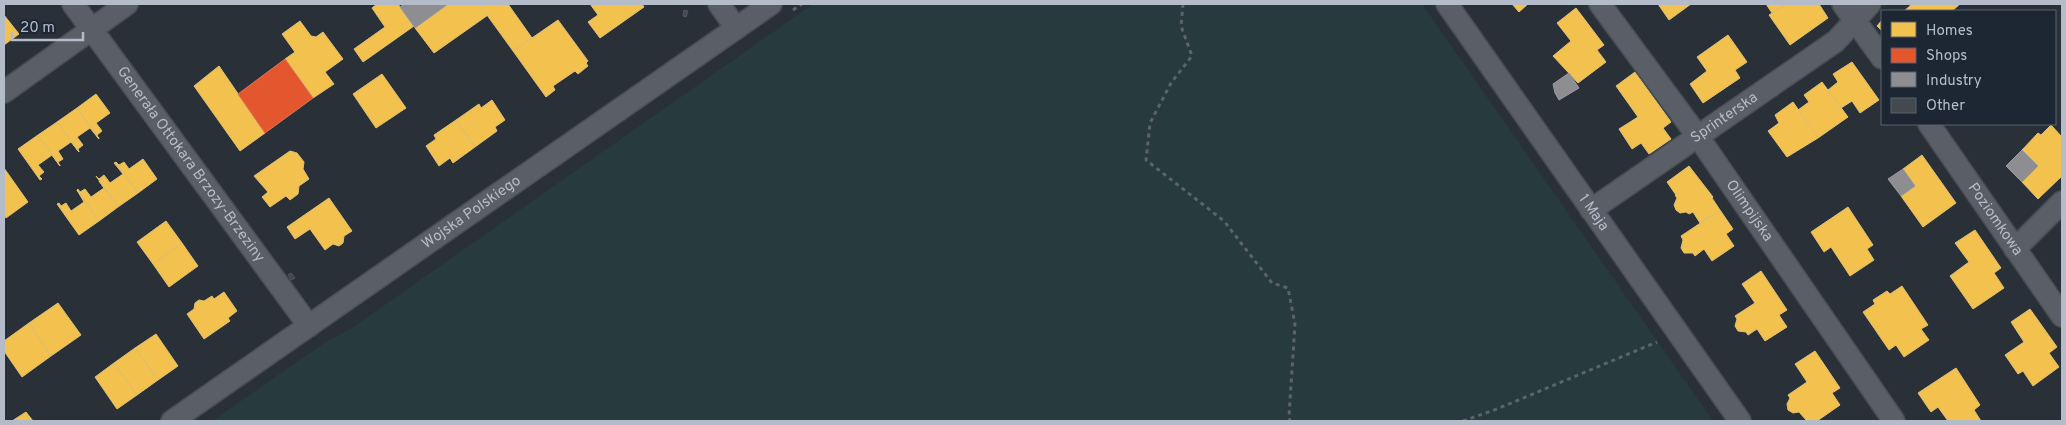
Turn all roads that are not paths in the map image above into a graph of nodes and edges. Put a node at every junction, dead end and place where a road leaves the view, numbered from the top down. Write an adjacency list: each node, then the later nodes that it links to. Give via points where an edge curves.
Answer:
1 (73, 4): 10 (street, Generała Ottokara Brzozy-Brzeziny)
2 (127, 4): 10 (street)
3 (719, 4): 9 (street)
4 (771, 4): 9 (street, Wojska Polskiego)
5 (1447, 4): 16 (street, 1 Maja)
6 (1600, 4): 14 (street, Olimpijska)
7 (1870, 4): 8 (street, Sprinterska)
8 (1848, 12): 11 (street); 14 (street, Sprinterska, via 1836,42)
9 (736, 28): 19 (street, Wojska Polskiego)
10 (92, 29): 12 (street); 19 (street, Generała Ottokara Brzozy-Brzeziny)
11 (1881, 57)
12 (4, 92)
13 (1930, 125): 17 (street, Poziomkowa)
14 (1699, 138): 16 (street, Sprinterska); 22 (street, Olimpijska)
15 (2062, 202): 17 (street)
16 (1592, 210): 21 (street, 1 Maja)
17 (2015, 249): 18 (street, Poziomkowa)
18 (2062, 316)
19 (309, 326): 20 (street, Wojska Polskiego)
20 (172, 421)
21 (1740, 421)
22 (1894, 421)

